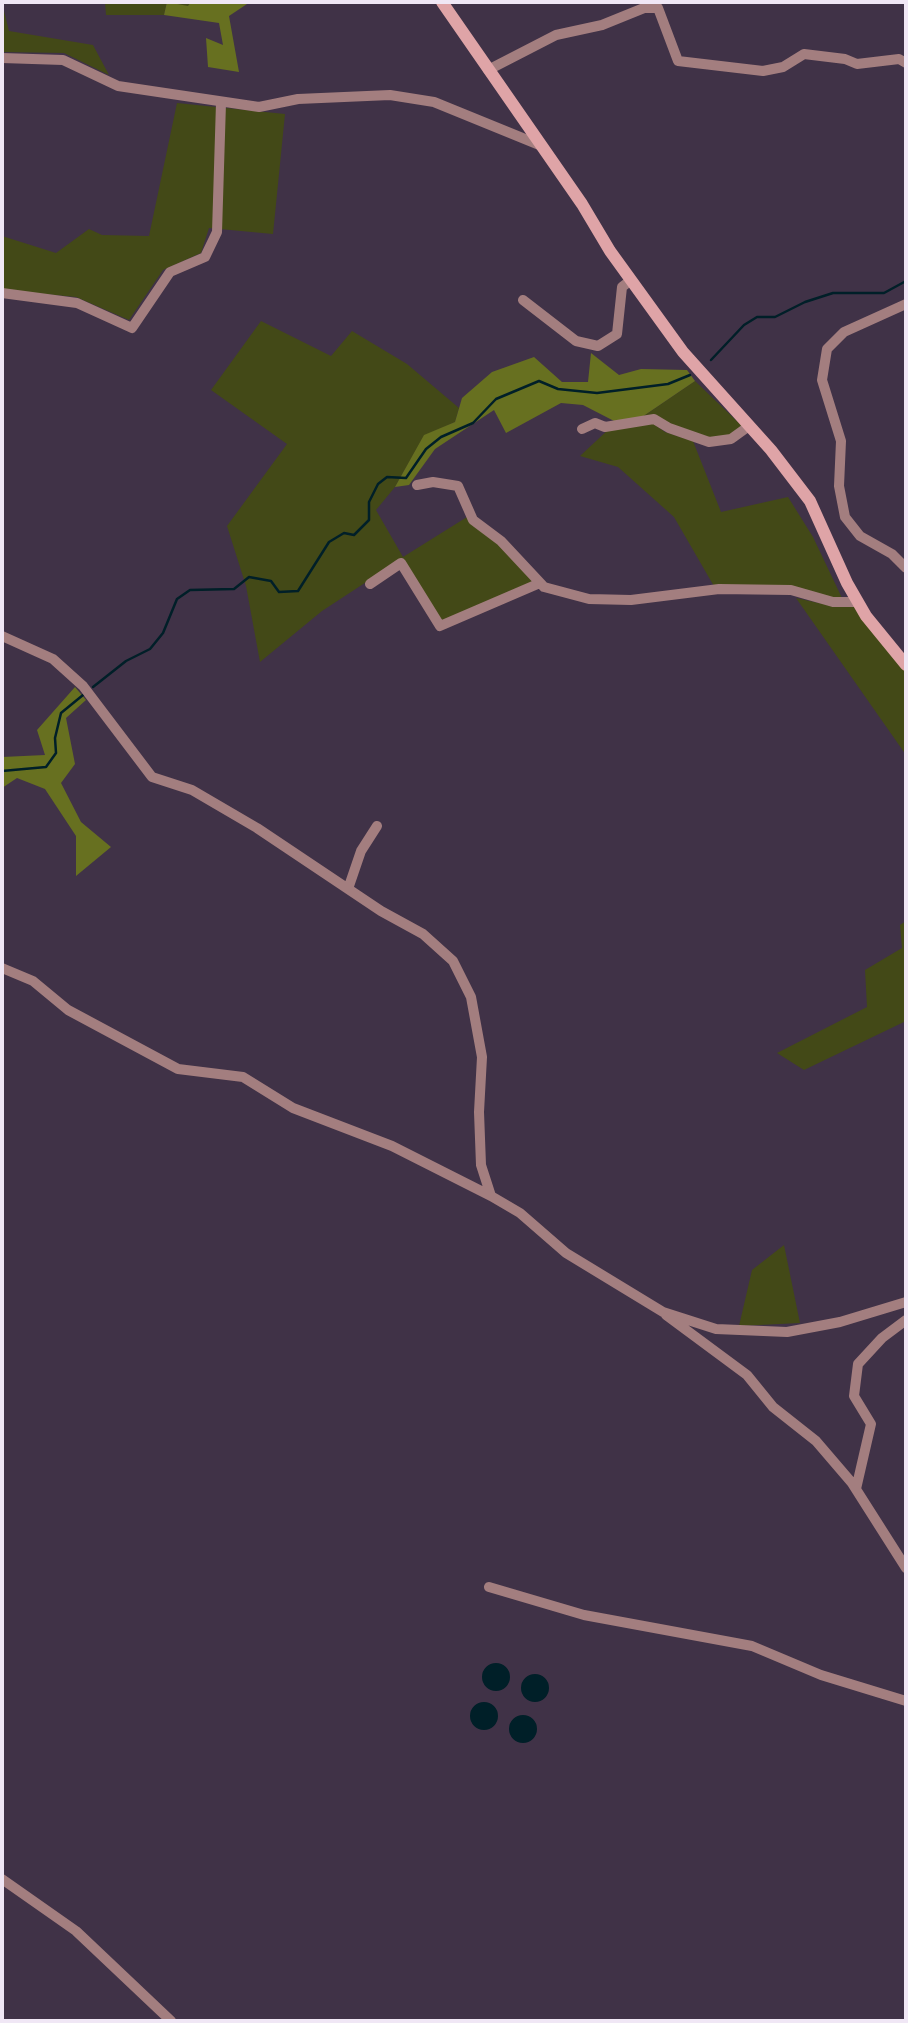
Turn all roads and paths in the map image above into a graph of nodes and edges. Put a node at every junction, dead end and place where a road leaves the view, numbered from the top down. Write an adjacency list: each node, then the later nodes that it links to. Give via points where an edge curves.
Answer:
1 (443, 2): 4 (street)
2 (2, 58): 5 (street, via 63,60 118,86)
3 (906, 63): 4 (street, via 899,59 857,64 804,54 783,68 762,71 678,61 658,8 644,8 602,25 556,35)
4 (488, 70): 6 (street)
5 (220, 103): 6 (street, via 259,107 298,99 390,94 434,102); 8 (street, via 217,232 205,257 170,272 132,328 77,303)
6 (542, 146): 7 (street)
7 (631, 280): 9 (street, via 621,287 617,334 598,346 576,341); 11 (street, via 682,352)
8 (2, 293)
9 (523, 300)
10 (906, 304): 14 (street, via 844,332 827,349 822,380 841,441 839,486 845,517 860,536)
11 (749, 426): 12 (street, via 731,439 709,442 654,419 605,427 595,423); 17 (street, via 810,500)
12 (582, 429)
13 (417, 485): 15 (street, via 458,486 473,520 501,541)
14 (906, 568)
15 (540, 583): 16 (street, via 440,626 401,563); 17 (street, via 590,599 631,600 719,589 791,590 833,602)
16 (370, 584)
17 (858, 602): 19 (street)
18 (2, 636): 21 (street, via 53,659 83,686 152,777 192,790)
19 (906, 664)
20 (377, 826): 21 (street, via 361,851)
21 (348, 889): 23 (street, via 423,934 453,961 471,997 482,1057 481,1165)
22 (2, 968): 23 (street, via 33,981 68,1010 177,1069 243,1077 293,1108 392,1146)
23 (491, 1196): 25 (street, via 520,1213 565,1253)
24 (906, 1302): 25 (street, via 787,1332 716,1329)
25 (663, 1312): 27 (street, via 747,1375 773,1407 816,1441)
26 (906, 1320): 27 (street, via 858,1364 854,1396 871,1424)
27 (856, 1489): 28 (street)
28 (906, 1568)
29 (489, 1587): 30 (street, via 584,1615 752,1646 821,1675)
30 (906, 1701)
31 (2, 1879): 32 (street, via 76,1931)
32 (171, 2021)

